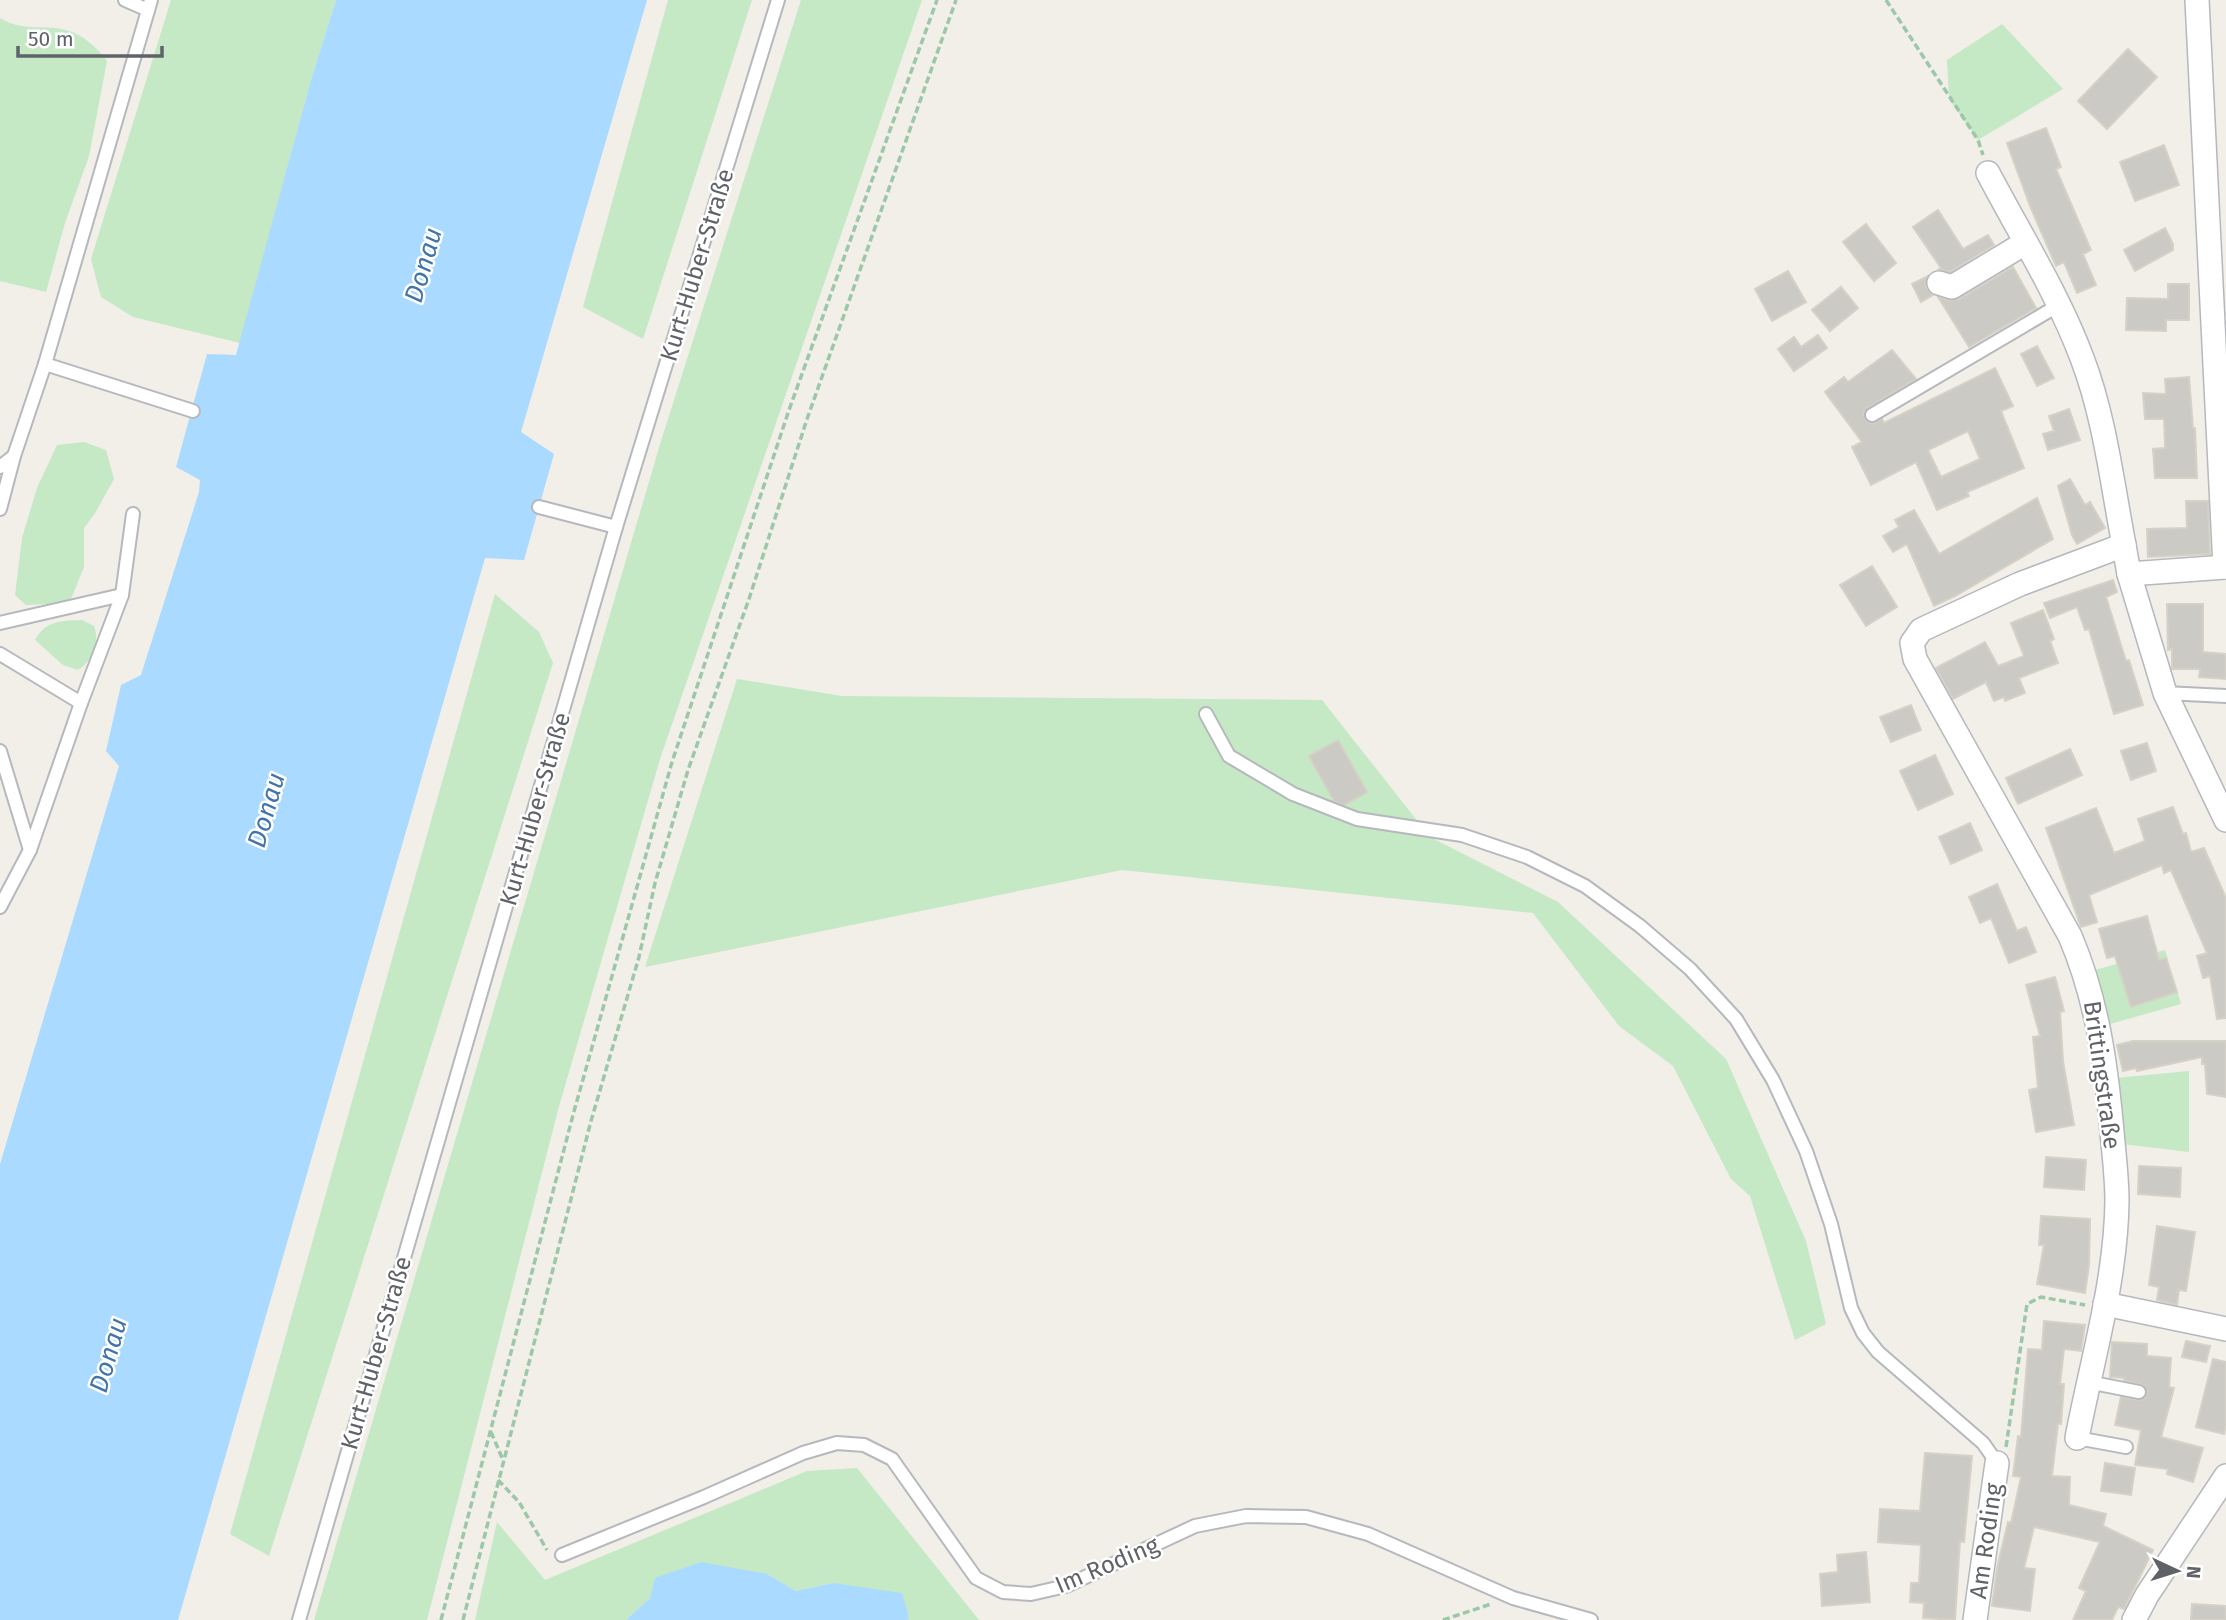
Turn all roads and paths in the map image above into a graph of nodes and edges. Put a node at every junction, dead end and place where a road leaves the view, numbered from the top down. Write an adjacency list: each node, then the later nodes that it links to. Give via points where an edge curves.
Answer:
1 (125, 0): 7 (lane)
2 (778, 0): 20 (lane, Kurt-Huber-Straße)
3 (937, 0): 39 (path, via 789,411 671,762)
4 (956, 0): 42 (path, via 688,770)
5 (1886, 0): 8 (path, via 1978,141)
6 (2197, 0): 22 (street)
7 (148, 4): 12 (lane)
8 (1988, 173): 9 (street)
9 (2025, 243): 10 (street, via 1952,287); 11 (street)
10 (1939, 283)
11 (2059, 305): 14 (lane); 21 (street, via 2099,408)
12 (45, 364): 13 (lane); 15 (lane)
13 (193, 411)
14 (1872, 415)
15 (14, 456): 16 (lane); 18 (lane)
16 (0, 467)
17 (539, 507): 20 (lane)
18 (0, 509)
19 (133, 514): 24 (lane)
20 (616, 527): 48 (lane, Kurt-Huber-Straße)
21 (2124, 545): 23 (street); 35 (street, Brittingstraße, via 2020,584 1921,630 1912,643 1915,659 2070,936 2092,995 2109,1099 2116,1192)
22 (2225, 567): 23 (street)
23 (2129, 574): 27 (street)
24 (122, 595): 25 (lane); 29 (lane)
25 (0, 623)
26 (0, 654): 29 (lane)
27 (2165, 693): 28 (lane); 32 (street)
28 (2226, 696)
29 (81, 703): 33 (lane)
30 (1206, 714): 43 (lane, via 1229,756 1293,793 1357,820 1462,835 1527,857 1585,886 1690,969 1736,1019 1779,1092 1806,1151 1851,1308 1863,1333 1878,1352 1983,1443)
31 (0, 751): 33 (lane)
32 (2226, 820)
33 (30, 850): 34 (lane)
34 (0, 907)
35 (2105, 1306): 36 (street); 37 (street, Brittingstraße); 43 (path, via 2041,1297 2027,1304 2008,1445)
36 (2226, 1329)
37 (2088, 1382): 38 (lane); 40 (street, Brittingstraße)
38 (2139, 1392)
39 (490, 1430): 42 (path); 49 (path)
40 (2077, 1437): 41 (lane)
41 (2126, 1447)
42 (503, 1460): 45 (path)
43 (1997, 1462): 53 (street, Am Roding)
44 (2226, 1476): 54 (street)
45 (498, 1480): 46 (path, via 519,1502 543,1546); 50 (path)
46 (562, 1555): 47 (lane, Im Roding, via 803,1453 837,1443 864,1445 892,1459 976,1578 1003,1592 1031,1594 1066,1586 1195,1526 1246,1516 1306,1517 1368,1534)
47 (1513, 1598): 51 (path); 52 (lane, Im Roding)
48 (299, 1620)
49 (441, 1620)
50 (463, 1620)
51 (1443, 1620)
52 (1591, 1620)
53 (1975, 1620)
54 (2134, 1620)

